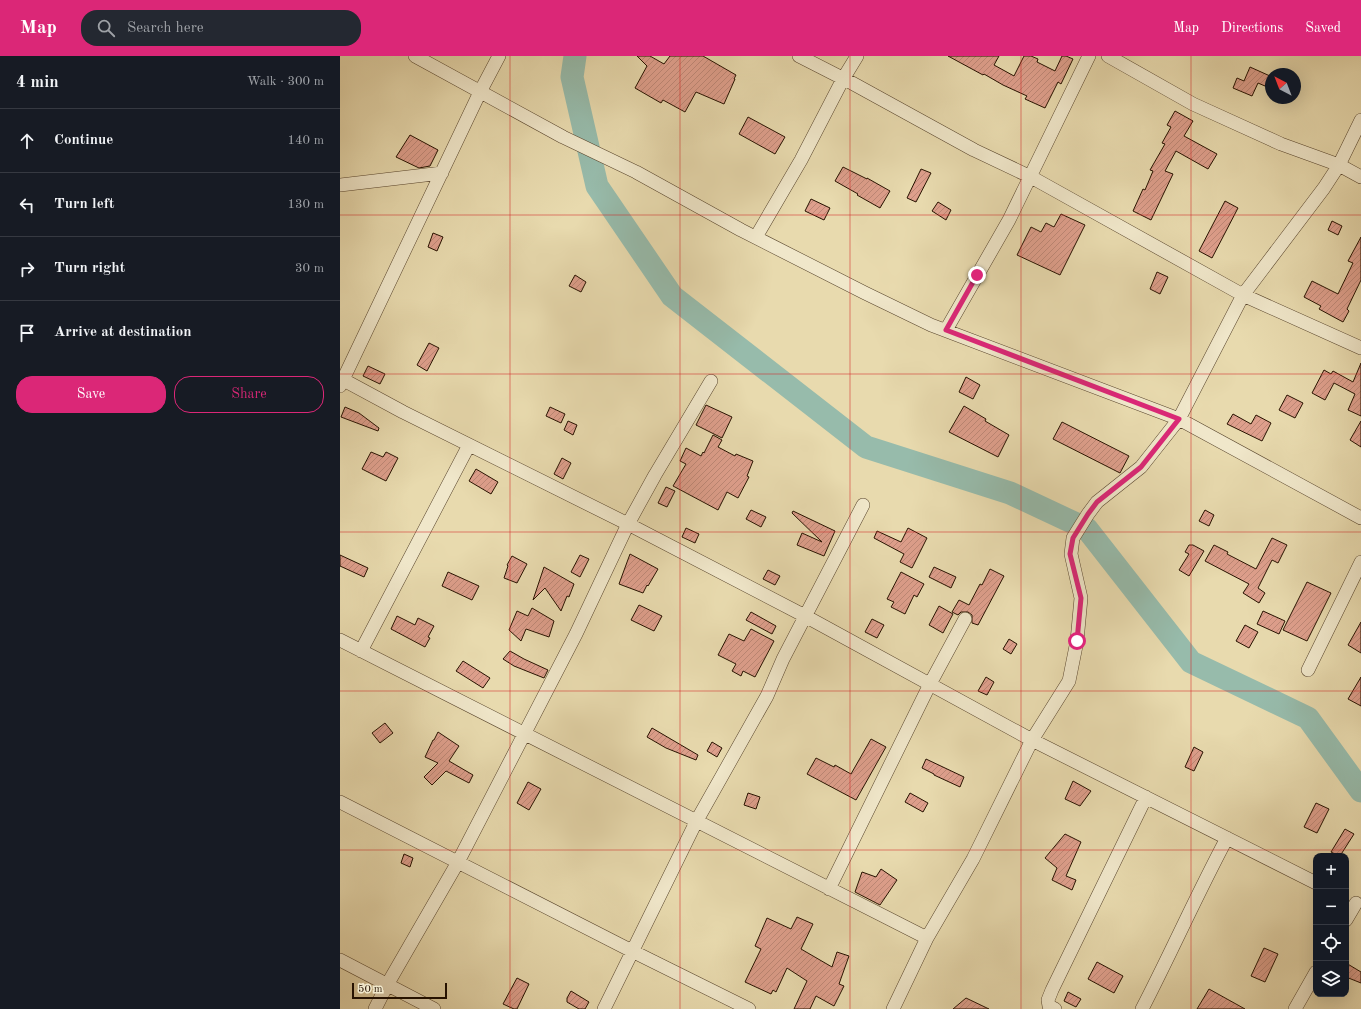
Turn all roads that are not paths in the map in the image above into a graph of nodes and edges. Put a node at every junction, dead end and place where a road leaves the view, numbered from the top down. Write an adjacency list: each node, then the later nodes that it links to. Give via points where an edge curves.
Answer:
1 (416, 56): 8 (street)
2 (499, 56): 8 (street)
3 (798, 56): 7 (street)
4 (857, 56): 7 (street)
5 (1089, 56): 12 (street)
6 (1108, 56): 10 (street, via 1193,104 1281,144)
7 (843, 79): 12 (street, via 974,150); 15 (street, via 801,160)
8 (480, 92): 11 (street); 15 (street)
9 (1361, 120): 10 (street)
10 (1339, 165): 13 (street); 16 (street)
11 (442, 173): 14 (street); 19 (street)
12 (1031, 177): 16 (street); 17 (street)
13 (1361, 177)
14 (340, 185)
15 (756, 237): 17 (street)
16 (1243, 295): 18 (street); 21 (street)
17 (946, 330): 21 (street)
18 (1361, 348)
19 (341, 381): 22 (street)
20 (711, 381): 25 (street)
21 (1179, 419): 24 (street); 34 (street, via 1141,467 1097,502 1073,538 1070,554 1081,598 1077,641 1069,681)
22 (468, 445): 25 (street); 30 (street)
23 (863, 505): 27 (street)
24 (1361, 518)
25 (628, 524): 27 (street); 33 (street, via 576,634)
26 (1361, 562): 31 (street)
27 (805, 616): 32 (street); 37 (street, via 767,696)
28 (965, 619): 32 (street)
29 (340, 640): 30 (street)
30 (361, 651): 33 (street)
31 (1308, 670)
32 (930, 684): 34 (street); 41 (street)
33 (524, 734): 37 (street); 39 (street)
34 (1032, 740): 35 (street); 44 (street, via 973,858)
35 (1146, 797): 38 (street); 54 (street, via 1052,990 1048,1000 1049,1006)
36 (340, 802): 39 (street)
37 (696, 822): 41 (street); 45 (street)
38 (1226, 838): 40 (street); 55 (street)
39 (458, 862): 45 (street); 48 (street)
40 (1313, 881)
41 (828, 889): 44 (street)
42 (1354, 902): 43 (street)
43 (1349, 913)
44 (927, 938): 53 (street)
45 (632, 951): 51 (street); 52 (street)
46 (340, 960): 48 (street)
47 (1313, 977): 56 (street)
48 (387, 985): 49 (street); 50 (street)
49 (375, 1009)
50 (434, 1009)
51 (604, 1009)
52 (749, 1009)
53 (894, 1009)
54 (1055, 1009)
55 (1142, 1009)
56 (1295, 1009)

